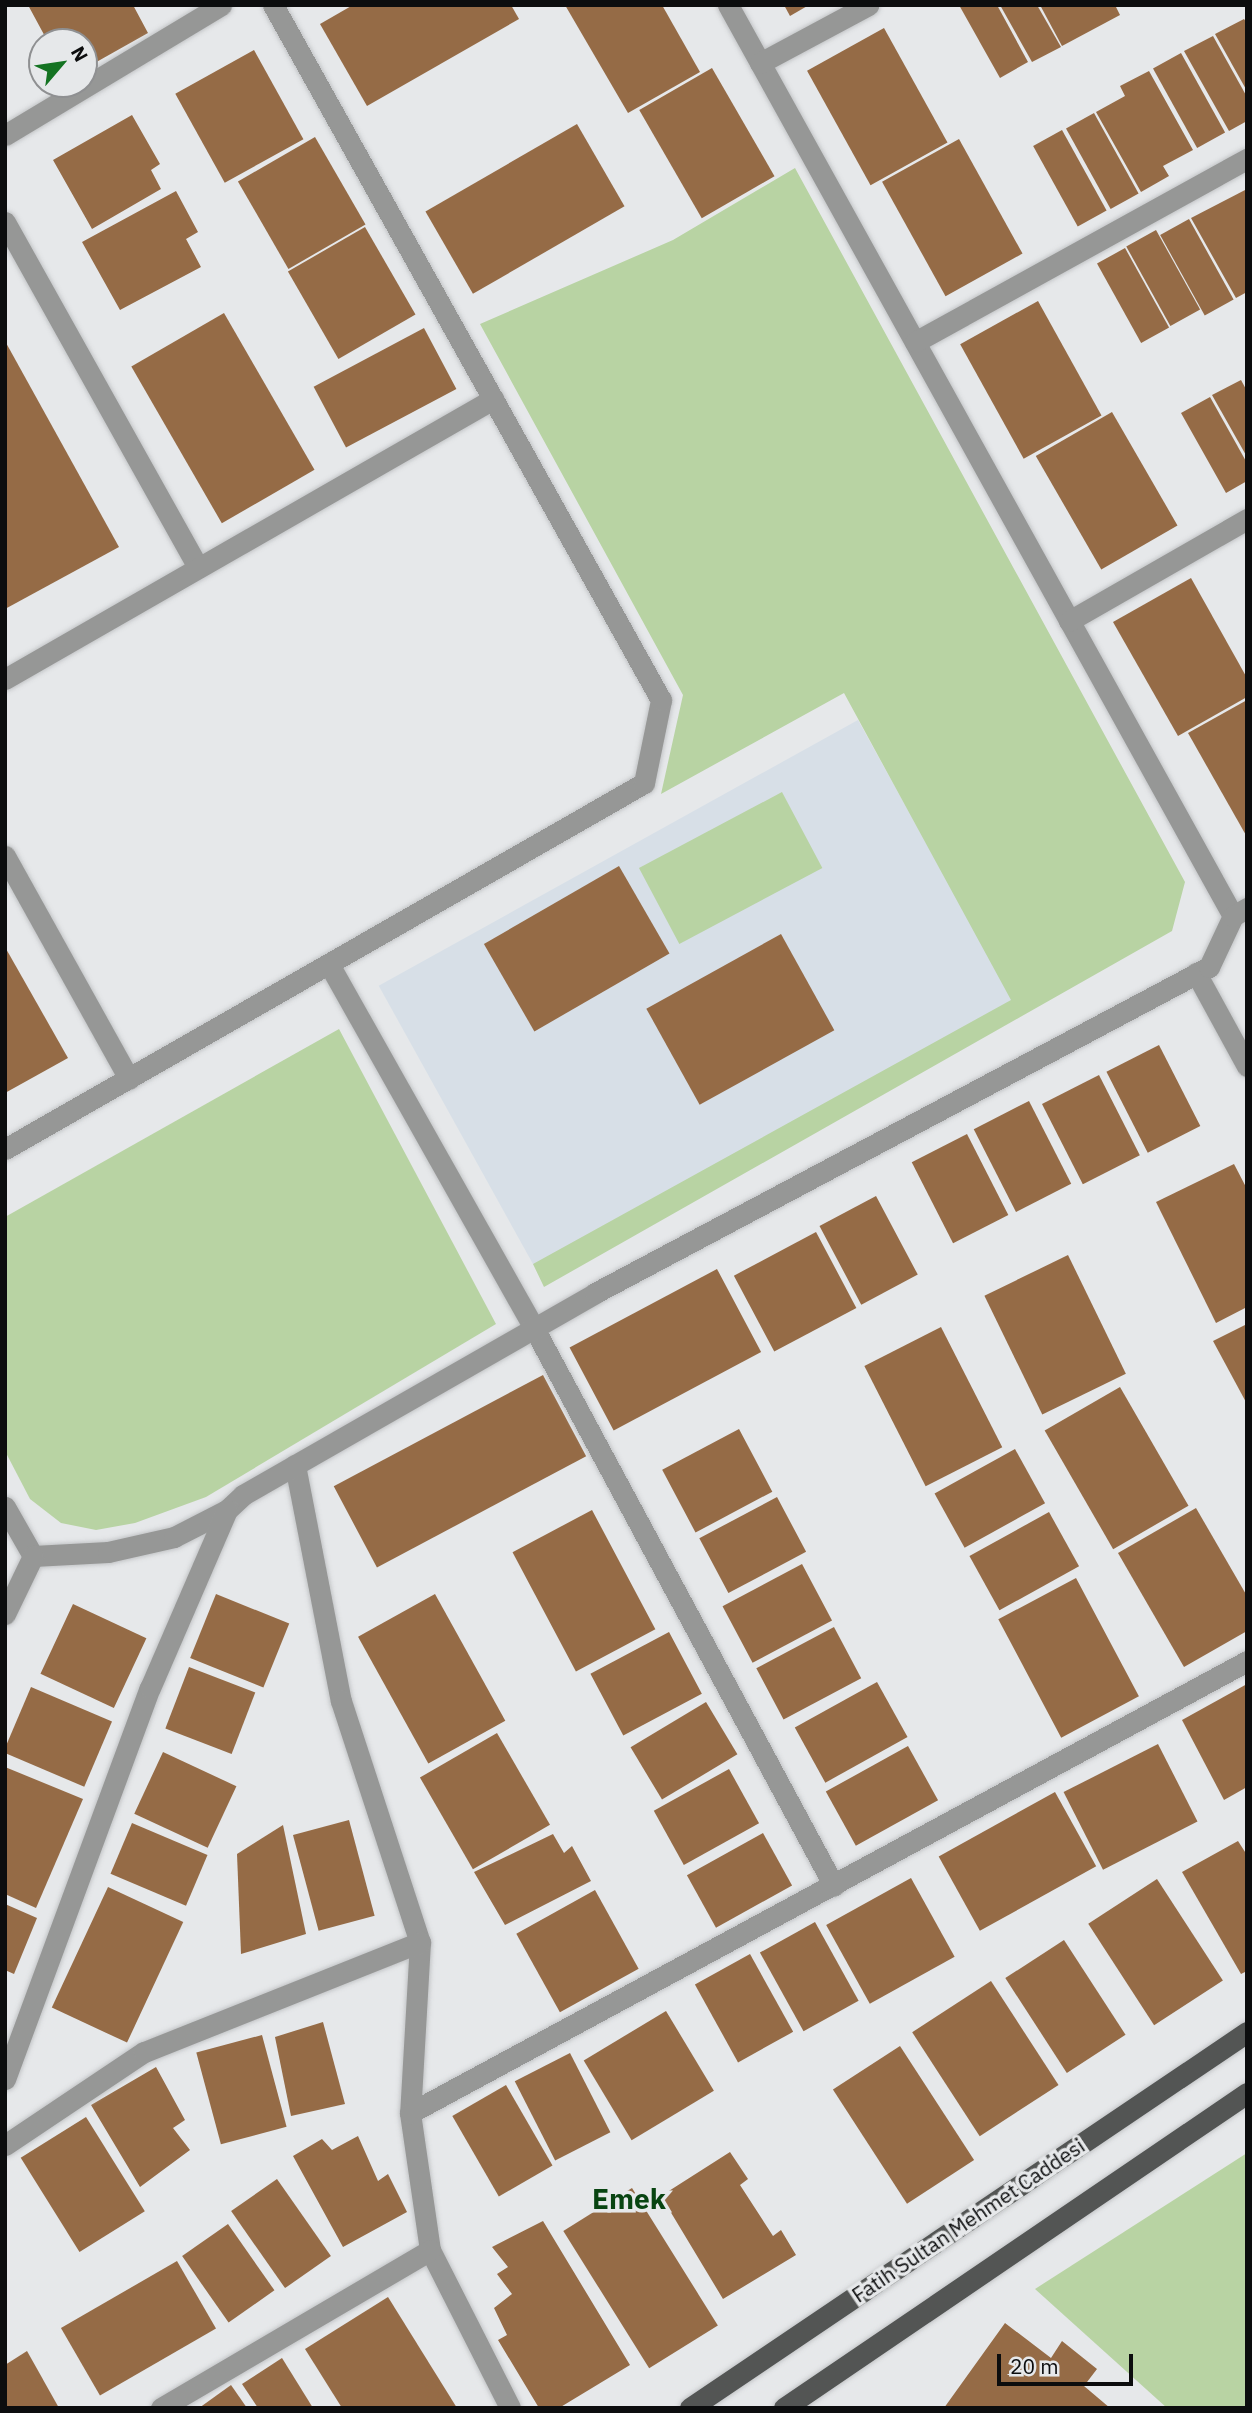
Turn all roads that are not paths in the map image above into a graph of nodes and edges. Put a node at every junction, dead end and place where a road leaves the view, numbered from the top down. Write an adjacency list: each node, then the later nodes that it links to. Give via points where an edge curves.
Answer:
1 (221, 5): 6 (street)
2 (273, 5): 10 (street)
3 (728, 5): 5 (street)
4 (868, 5): 5 (street)
5 (760, 63): 9 (street)
6 (5, 135)
7 (1247, 159): 9 (street)
8 (5, 222): 12 (street)
9 (915, 342): 13 (street)
10 (493, 399): 12 (street); 17 (street, via 661,700 644,783)
11 (1247, 519): 13 (street)
12 (198, 568): 14 (street)
13 (1069, 621): 16 (street)
14 (5, 678)
15 (5, 856): 20 (street)
16 (1240, 912): 18 (street, via 1209,967)
17 (330, 966): 20 (street); 22 (street)
18 (1196, 973): 19 (street); 22 (street, via 595,1293)
19 (1247, 1066)
20 (129, 1079): 21 (street)
21 (5, 1150)
22 (535, 1330): 23 (street); 29 (street)
23 (295, 1465): 25 (street, via 243,1495); 30 (street, via 341,1701)
24 (5, 1507): 26 (street)
25 (227, 1510): 26 (street, via 174,1537 108,1552); 32 (street, via 150,1688)
26 (33, 1556): 27 (street)
27 (5, 1614)
28 (1247, 1661): 29 (street)
29 (834, 1886): 34 (street)
30 (420, 1942): 34 (street); 35 (street, via 144,2052)
31 (1247, 2032): 39 (main road, Fatih Sultan Mehmet Caddesi)
32 (5, 2079)
33 (1247, 2093): 40 (main road)
34 (410, 2113): 36 (street)
35 (5, 2145)
36 (430, 2250): 37 (street); 38 (street)
37 (161, 2408)
38 (510, 2408)
39 (690, 2408)
40 (784, 2408)

